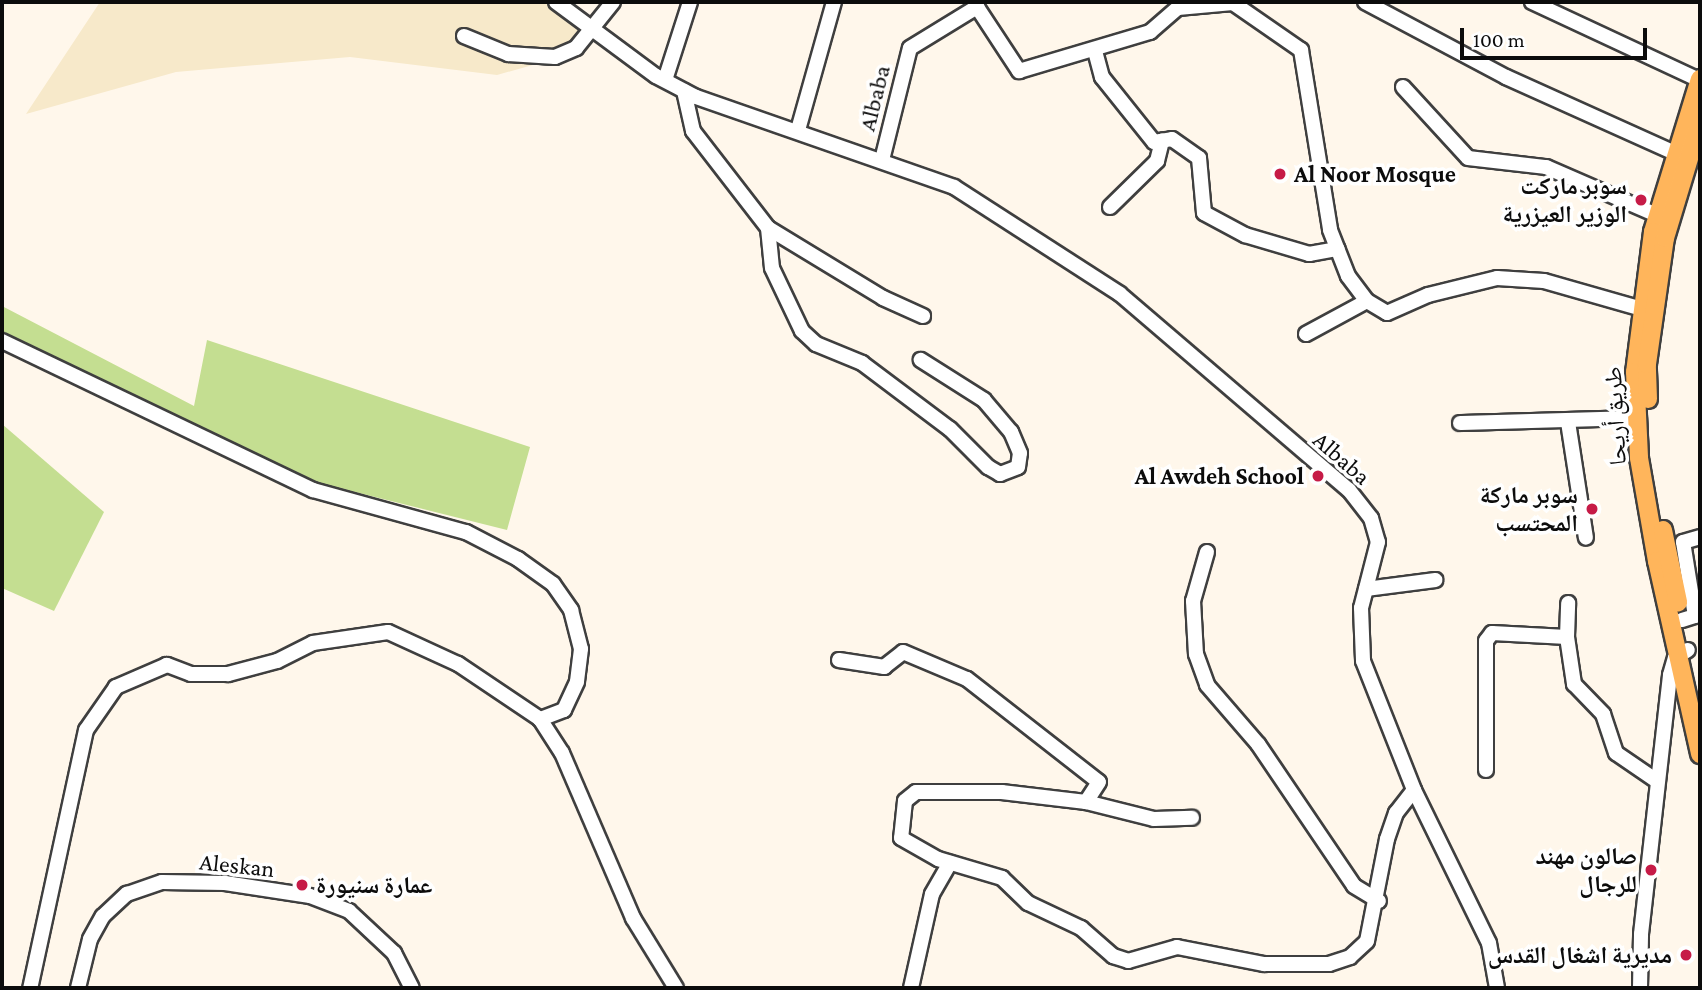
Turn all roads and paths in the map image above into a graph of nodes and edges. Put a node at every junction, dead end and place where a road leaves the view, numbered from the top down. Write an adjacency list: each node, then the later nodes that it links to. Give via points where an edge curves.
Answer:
1 (556, 2): 8 (street)
2 (612, 2): 8 (street)
3 (690, 2): 11 (street)
4 (834, 2): 16 (street)
5 (1365, 2): 18 (street, via 1506,77)
6 (1532, 2): 12 (street)
7 (977, 3): 10 (street, Albaba, via 1019,71); 19 (street, Albaba, via 910,48)
8 (593, 30): 9 (street, via 576,48 555,57 509,54); 11 (street)
9 (464, 36)
10 (1095, 51): 17 (street, via 1102,77 1154,142); 23 (street, Albaba, via 1150,32 1178,8 1233,3 1301,50)
11 (665, 80): 14 (street)
12 (1700, 80): 18 (main road, طريق أريحا)
13 (1403, 87): 21 (street, via 1468,158 1546,167)
14 (684, 91): 16 (street); 22 (street, via 693,131)
15 (1700, 122): 25 (main road, طريق أريحا, via 1676,193)
16 (797, 130): 19 (street)
17 (1162, 141): 20 (street, via 1157,161); 23 (street, via 1172,139 1199,158 1204,213 1245,235 1309,254)
18 (1673, 152): 21 (main road, طريق أريحا)
19 (882, 160): 38 (street, Albaba, via 954,187 1120,294 1349,490 1371,518 1378,542)
20 (1110, 207)
21 (1657, 215): 25 (main road, طريق أريحا)
22 (768, 228): 26 (street, via 883,298); 29 (street, via 772,268 802,331 817,344 862,363 950,429 988,467 1000,474 1018,467 1020,453 1011,432 984,400)
23 (1338, 249): 24 (street, Albaba)
24 (1367, 301): 25 (street, via 1387,313 1428,295 1497,278 1544,281); 27 (street)
25 (1647, 311): 30 (main road, طريق أريحا); 40 (main road, طريق أريحا, via 1649,435)
26 (923, 316)
27 (1306, 334)
28 (2, 341): 45 (street, via 313,490 466,532 519,559 553,584 571,610 581,649 577,682 564,710)
29 (921, 360)
30 (1637, 418): 31 (street); 42 (main road, طريق أريحا, via 1654,548)
31 (1568, 422): 32 (street); 34 (street)
32 (1460, 423)
33 (1700, 537): 36 (street, via 1683,542)
34 (1586, 538)
35 (1207, 552): 53 (street, via 1193,601 1196,654 1207,685 1266,754 1354,886)
36 (1694, 573): 40 (street, via 1695,615)
37 (1436, 580): 38 (street)
38 (1366, 589): 49 (street, Albaba, via 1363,661)
39 (1568, 603): 41 (street)
40 (1682, 620): 42 (main road, طريق أريحا)
41 (1567, 637): 47 (street, via 1492,634 1486,641); 48 (street, via 1574,684 1603,714 1616,753)
42 (1683, 653): 44 (main road, طريق أريحا); 46 (main road, طريق أريحا); 48 (street, via 1670,675)
43 (839, 660): 50 (street, via 884,667 903,652 967,679 1099,782)
44 (1700, 705)
45 (541, 719): 54 (street, via 458,664 388,632 313,643 277,661 228,674 191,674 167,665 143,671 116,687 86,730); 57 (street, via 562,753 633,918)
46 (1700, 754)
47 (1486, 770)
48 (1657, 781): 60 (street)
49 (1414, 790): 53 (street, via 1396,813 1387,839); 59 (street, Albaba, via 1489,943)
50 (1086, 802): 51 (street, via 1154,819); 52 (street, via 1002,792 909,796 901,838)
51 (1192, 818)
52 (950, 863): 53 (street, via 1002,878 1028,903 1081,928 1113,956 1128,961 1177,947 1264,964 1329,964 1350,957 1367,941); 58 (street, via 932,894)
53 (1379, 901)
54 (30, 988)
55 (78, 988): 56 (street, Aleskan, via 90,939 103,916 127,894 162,882 225,883 310,896 349,911 394,953)
56 (412, 988)
57 (676, 988)
58 (911, 988)
59 (1497, 988)
60 (1640, 988)

